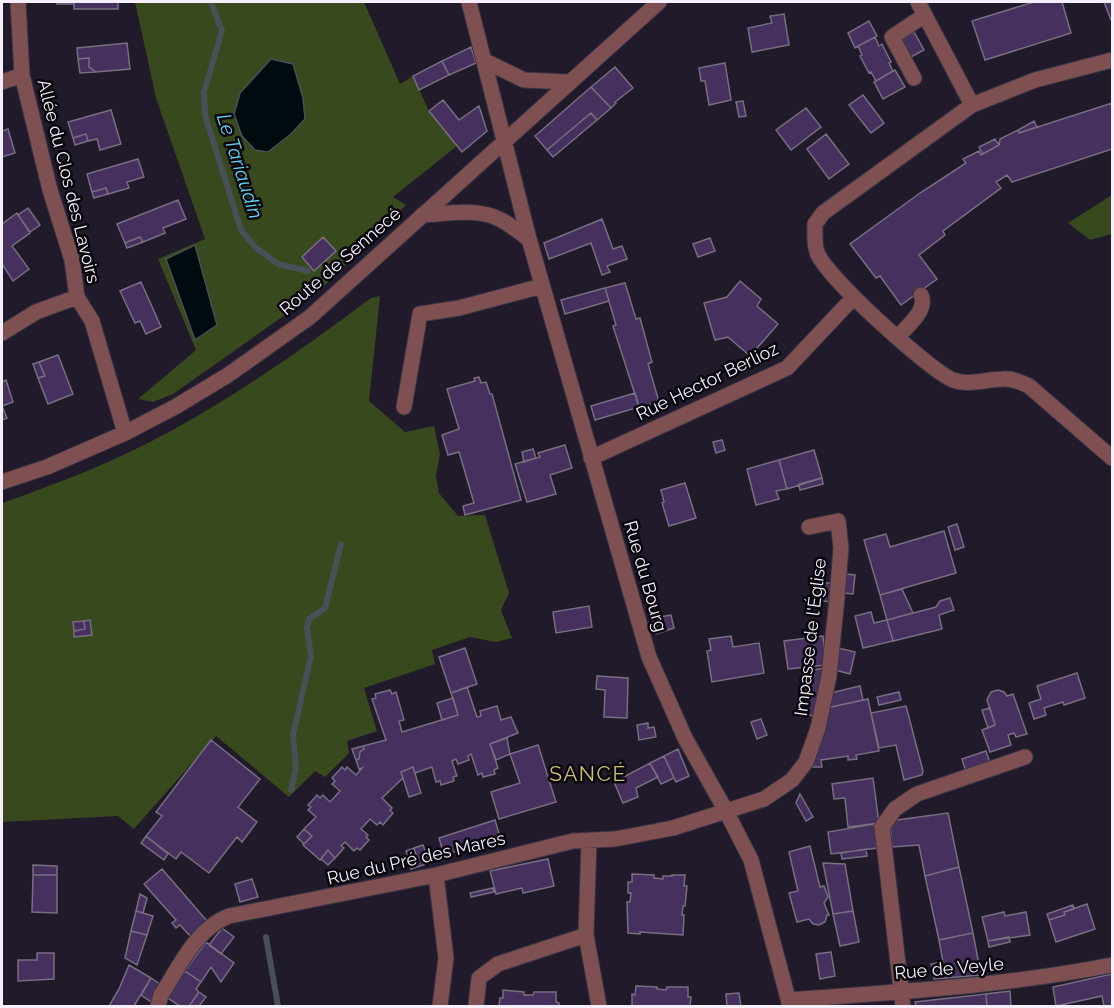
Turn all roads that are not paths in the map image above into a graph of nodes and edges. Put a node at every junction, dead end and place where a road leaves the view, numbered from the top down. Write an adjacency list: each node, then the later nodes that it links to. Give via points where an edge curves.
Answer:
1 (18, 2): 7 (street, Allée du Clos des Lavoirs)
2 (469, 2): 6 (street, Rue du Bourg)
3 (659, 2): 10 (street, Route de Sennecé)
4 (922, 8): 8 (street, via 892,37); 11 (street)
5 (1113, 60): 11 (street, via 1035,80)
6 (485, 61): 10 (street, via 524,80); 12 (street, Rue du Bourg)
7 (22, 75): 9 (street); 17 (street, Allée du Clos des Lavoirs, via 72,260)
8 (914, 78)
9 (2, 82)
10 (569, 82): 12 (street, Route de Sennecé)
11 (972, 105): 18 (street, via 823,213 815,224 817,252)
12 (503, 141): 13 (street, Route de Sennecé); 14 (street, Rue du Bourg)
13 (422, 215): 14 (street, via 485,213); 22 (street, Route de Sennecé, via 310,316 228,375)
14 (529, 239): 15 (street, Rue du Bourg)
15 (542, 286): 21 (street, via 420,314); 23 (street, Rue du Bourg)
16 (921, 295): 20 (street, via 922,308)
17 (77, 297): 19 (street, via 36,312); 22 (street, Allée du Clos des Lavoirs, via 92,321)
18 (854, 297): 20 (street); 23 (street, Rue Hector Berlioz, via 787,368)
19 (2, 333)
20 (898, 337): 24 (street, via 953,380 1003,378 1029,386)
21 (404, 407)
22 (125, 433): 25 (street, Route de Sennecé)
23 (591, 458): 28 (street, Rue du Bourg, via 649,657 685,738)
24 (1113, 459)
25 (2, 482)
26 (809, 527): 28 (street, Impasse de l'Église, via 838,521 841,548 829,676 818,728 806,762 792,780 764,799)
27 (1025, 757): 33 (street, via 917,794 895,809 882,827)
28 (726, 811): 29 (street, Rue du Pré des Mares, via 673,828); 34 (street, Rue du Bourg, via 751,860)
29 (589, 840): 30 (street, Rue du Pré des Mares); 31 (street)
30 (436, 875): 35 (street, Rue du Pré des Mares, via 217,921 201,935 160,995); 36 (street, via 446,958)
31 (586, 935): 37 (street, via 498,964 479,978); 38 (street)
32 (1113, 965): 33 (street, Rue de Veyle)
33 (903, 999): 34 (street, Rue de Veyle)
34 (789, 1003)
35 (158, 1006)
36 (440, 1006)
37 (476, 1006)
38 (599, 1006)

